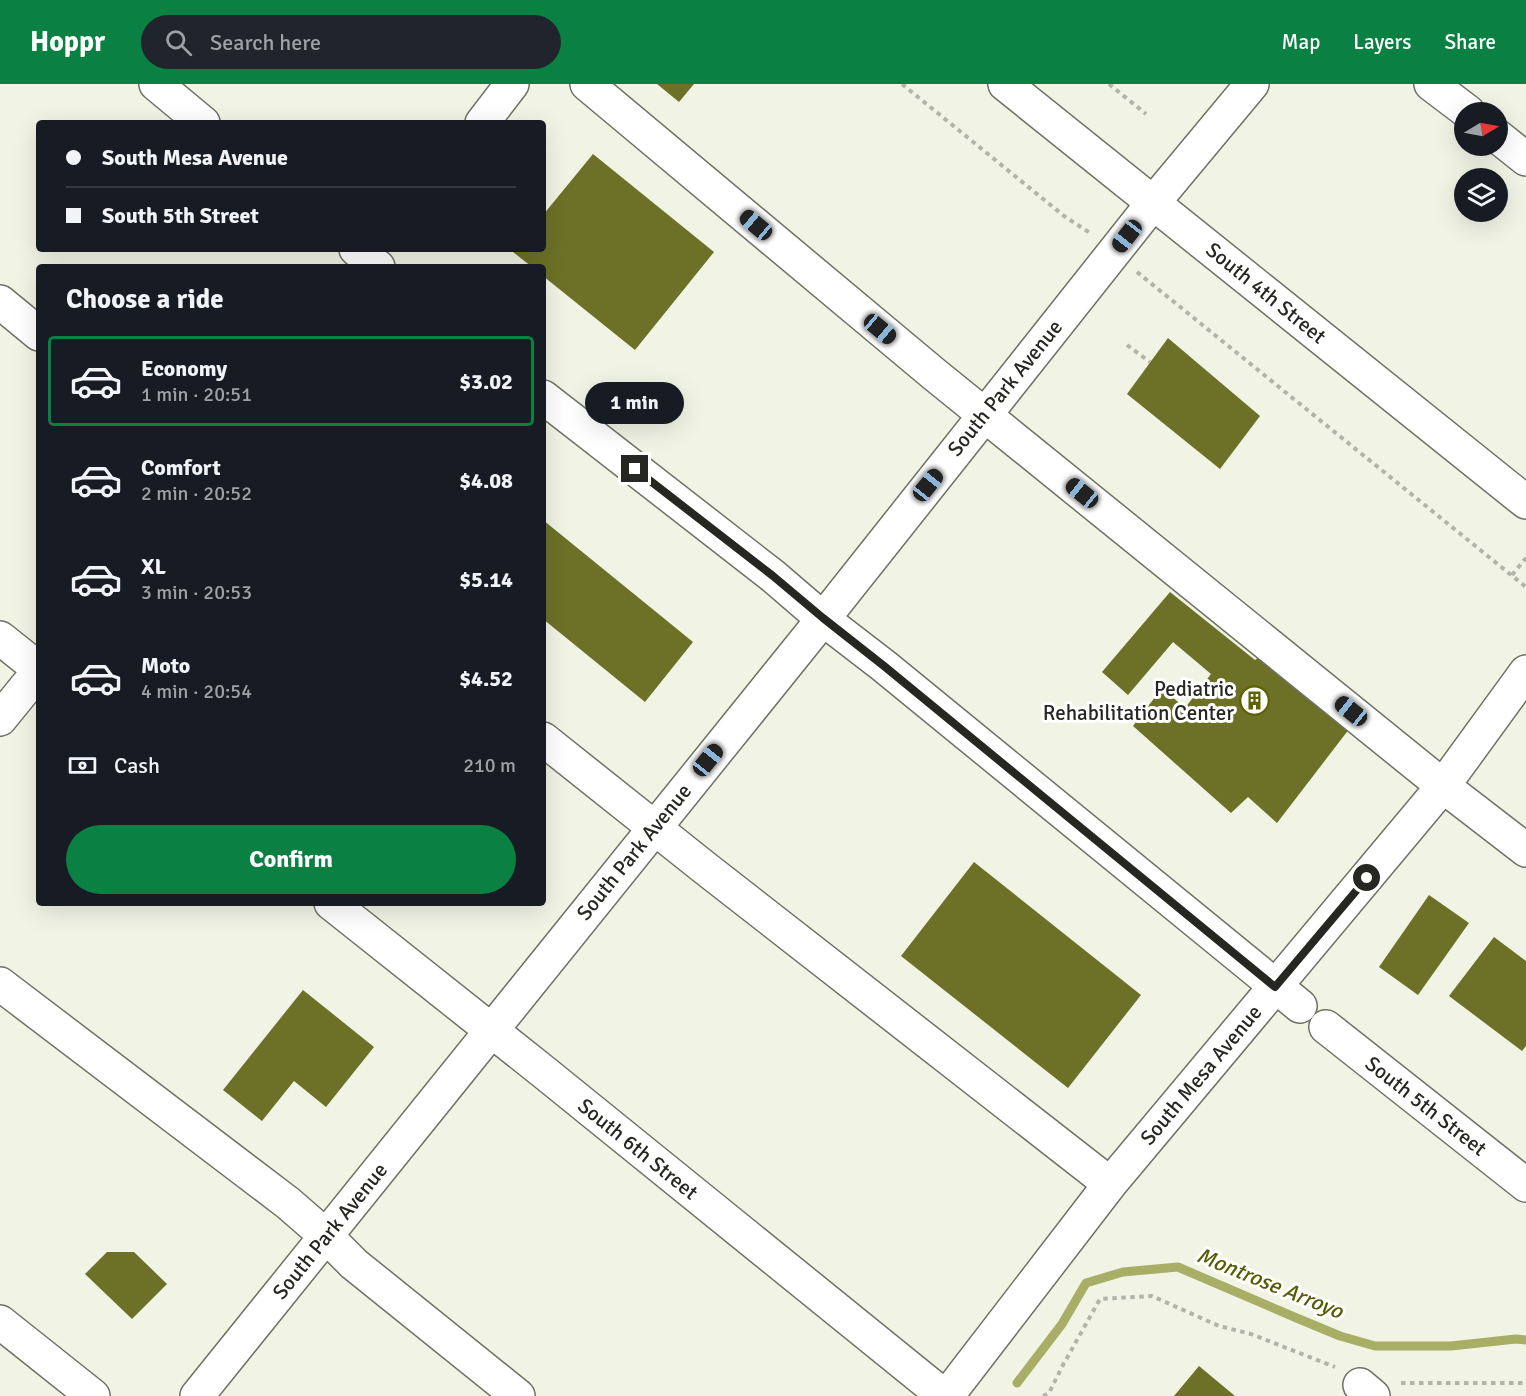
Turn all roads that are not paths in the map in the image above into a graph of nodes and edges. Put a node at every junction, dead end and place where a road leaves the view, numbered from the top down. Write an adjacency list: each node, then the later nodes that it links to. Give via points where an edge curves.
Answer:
1 (156, 84): 8 (street)
2 (512, 84): 9 (street)
3 (587, 84): 16 (street)
4 (1005, 84): 12 (street, South 4th Street)
5 (1252, 84): 12 (street, South Park Avenue)
6 (1431, 84): 7 (street)
7 (1455, 102)
8 (199, 120)
9 (484, 120)
10 (1508, 145): 11 (street)
11 (1526, 159)
12 (1153, 203): 16 (street, South Park Avenue); 17 (street, South 4th Street)
13 (0, 302): 14 (street)
14 (36, 332)
15 (546, 399): 18 (street)
16 (984, 414): 18 (street, South Park Avenue); 25 (street)
17 (1526, 502)
18 (823, 618): 26 (street, South Park Avenue); 30 (street)
19 (0, 638): 20 (street)
20 (36, 668)
21 (1526, 672): 25 (street, South Mesa Avenue)
22 (36, 674): 23 (street)
23 (0, 718)
24 (546, 741): 26 (street)
25 (1443, 786): 27 (street); 30 (street, South Mesa Avenue)
26 (654, 827): 33 (street, South Park Avenue); 34 (street)
27 (1526, 850)
28 (335, 906): 33 (street, South 6th Street)
29 (0, 984): 36 (street)
30 (1275, 987): 31 (street); 34 (street, South Mesa Avenue)
31 (1300, 1006)
32 (1326, 1027): 35 (street, South 5th Street)
33 (490, 1031): 36 (street, South Park Avenue); 41 (street, South 6th Street)
34 (1110, 1184): 41 (street, South Mesa Avenue)
35 (1526, 1185)
36 (326, 1236): 39 (street, South Park Avenue); 40 (street, via 354,1264)
37 (0, 1322): 38 (street)
38 (93, 1396)
39 (197, 1396)
40 (518, 1396)
41 (945, 1396)

